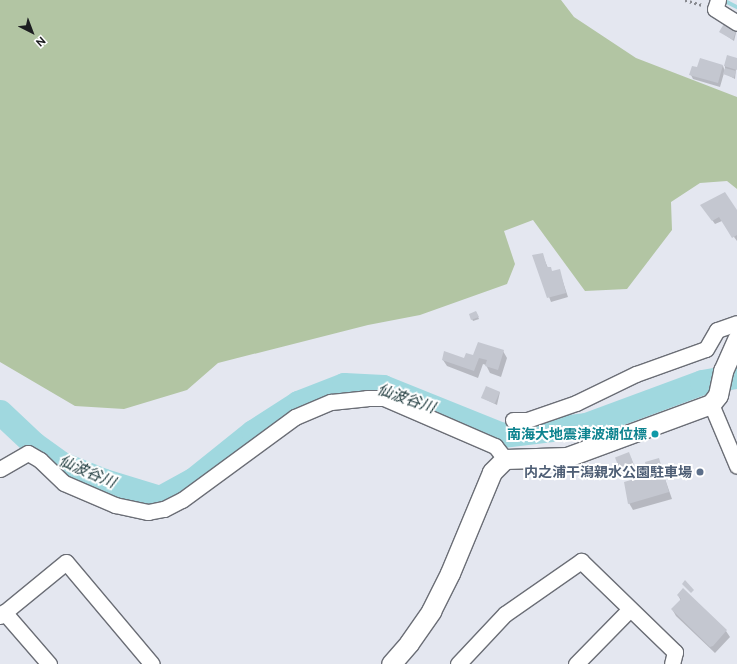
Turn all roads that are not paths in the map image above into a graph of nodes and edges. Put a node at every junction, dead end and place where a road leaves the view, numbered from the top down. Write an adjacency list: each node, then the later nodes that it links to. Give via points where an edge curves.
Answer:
1 (716, 4): 2 (street)
2 (737, 23)
3 (737, 323): 6 (street, via 716,330 706,349 636,374 576,403 527,420)
4 (737, 339): 5 (street)
5 (714, 399): 7 (street, via 567,457); 8 (street)
6 (513, 420)
7 (505, 459): 9 (street, via 495,446 384,398 367,398 331,402 295,417 182,500 164,509 148,512 115,505 64,482 40,460 28,453); 14 (street, via 492,472 431,611 410,643)
8 (737, 466)
9 (0, 469)
10 (630, 609): 15 (street, via 581,561 505,614); 16 (street); 17 (street, via 675,652)
11 (2, 614): 12 (street); 13 (street, via 66,562)
12 (49, 664)
13 (152, 664)
14 (390, 664)
15 (458, 664)
16 (576, 664)
17 (672, 664)

